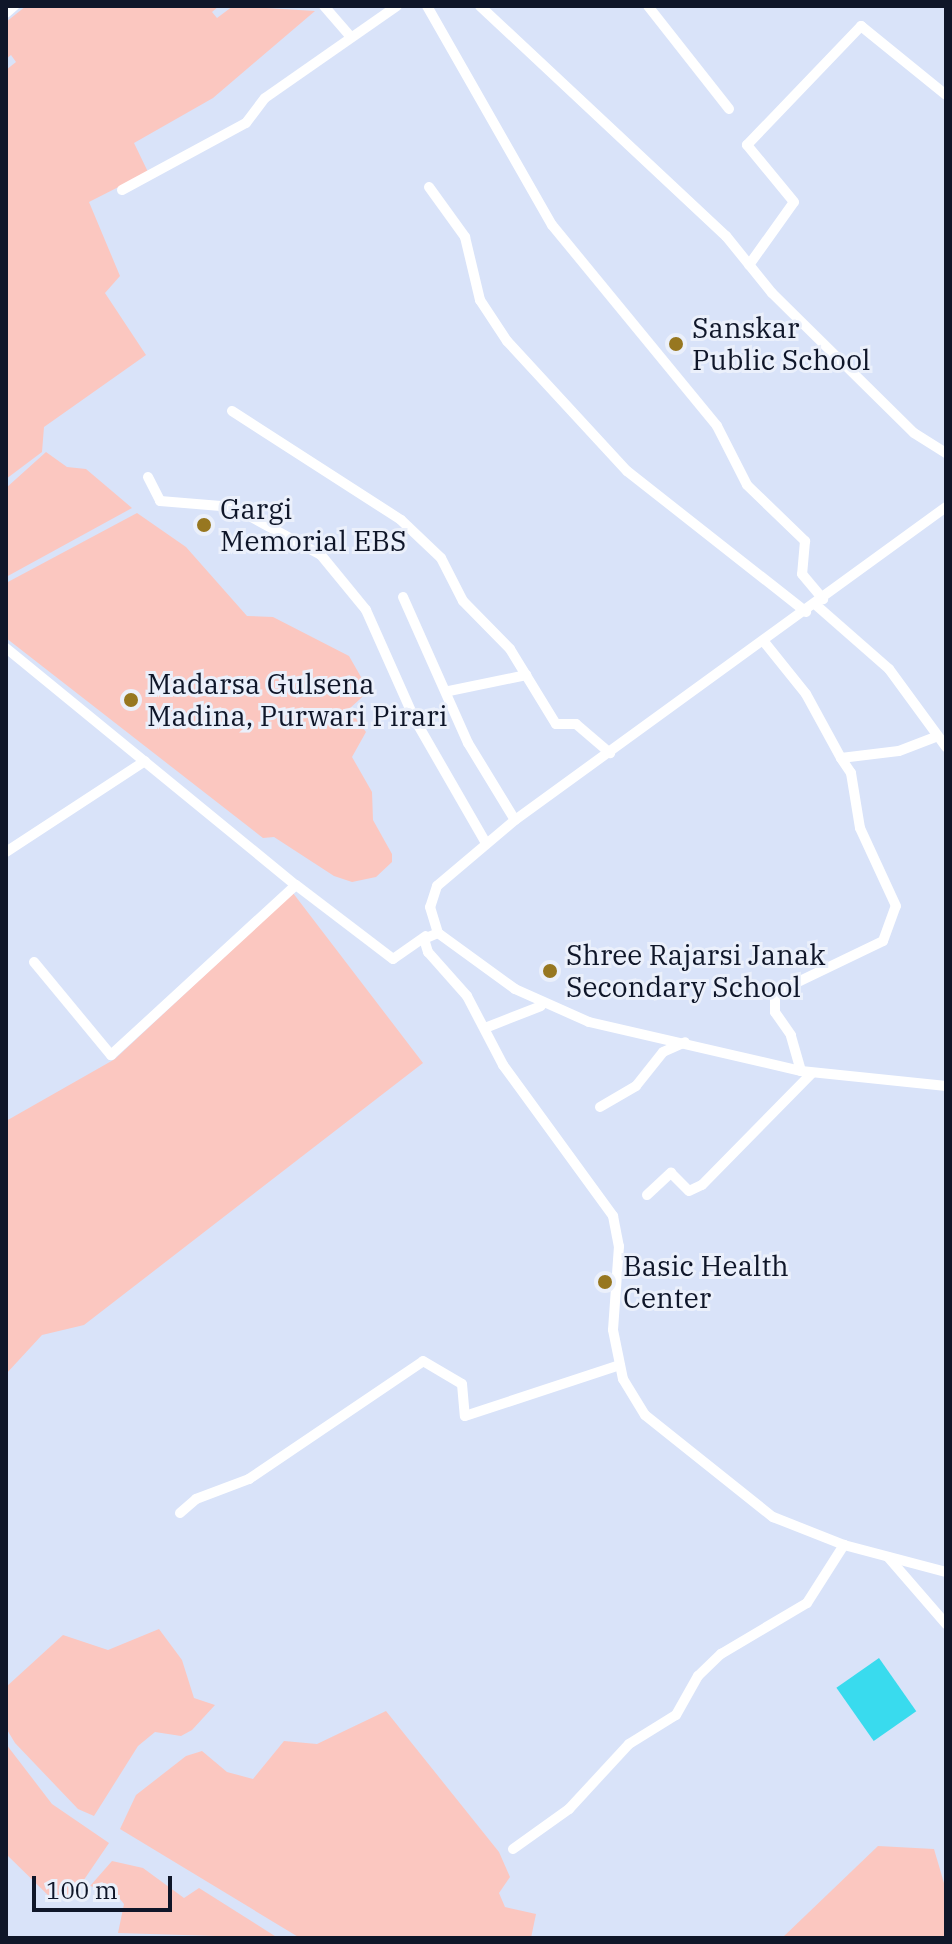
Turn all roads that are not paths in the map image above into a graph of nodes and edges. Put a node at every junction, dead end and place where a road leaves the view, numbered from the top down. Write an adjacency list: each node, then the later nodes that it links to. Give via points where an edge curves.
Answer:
1 (14, 6): 7 (street)
2 (324, 6): 8 (street)
3 (397, 6): 8 (street)
4 (427, 6): 19 (street, via 552,225 717,426 747,485 805,541 802,574)
5 (480, 6): 13 (street, via 602,115)
6 (648, 6): 10 (street)
7 (6, 13)
8 (350, 36): 12 (street, via 265,98 246,123)
9 (946, 95): 13 (street, via 861,26 747,145 794,202)
10 (729, 109)
11 (429, 187): 19 (street, via 465,237 480,300 507,341 627,471)
12 (122, 190)
13 (749, 265): 15 (street, via 914,433)
14 (232, 411): 22 (street, via 401,520 441,558 463,601 510,649)
15 (946, 453)
16 (148, 477): 30 (street, via 160,501 233,507 321,555 366,610 414,718)
17 (946, 507): 19 (street)
18 (403, 597): 23 (street)
19 (815, 605): 20 (street); 24 (street, via 889,669)
20 (765, 643): 26 (street); 27 (street, via 806,694)
21 (6, 648): 28 (street)
22 (526, 675): 23 (street); 26 (street, via 556,724 576,724)
23 (449, 691): 29 (street, via 468,743)
24 (935, 737): 25 (street); 27 (street, via 899,751)
25 (946, 747)
26 (610, 753): 29 (street)
27 (841, 758): 39 (street, via 851,773 860,828 896,906 883,941 775,993 775,1012)
28 (145, 761): 31 (street); 32 (street)
29 (515, 820): 30 (street)
30 (486, 843): 33 (street, via 437,886 430,907)
31 (6, 852)
32 (296, 885): 34 (street, via 393,959); 35 (street, via 111,1055)
33 (438, 933): 34 (street); 36 (street)
34 (426, 936): 37 (street, via 428,952 467,996)
35 (34, 962)
36 (549, 1008): 37 (street, via 535,1005); 38 (street)
37 (485, 1028): 43 (street, via 503,1065 613,1216 619,1246 613,1330)
38 (685, 1042): 39 (street); 41 (street, via 663,1052 636,1086)
39 (807, 1072): 40 (street); 42 (street, via 702,1185 689,1191 671,1173)
40 (946, 1086)
41 (600, 1107)
42 (647, 1195)
43 (620, 1365): 44 (street, via 465,1416 462,1384 423,1361 249,1479 196,1499); 45 (street, via 645,1415 729,1487 773,1517)
44 (180, 1513)
45 (844, 1545): 46 (street); 49 (street, via 807,1603 721,1654 689,1688 676,1715 629,1744 569,1809)
46 (888, 1557): 47 (street); 48 (street)
47 (946, 1572)
48 (946, 1624)
49 (513, 1849)

